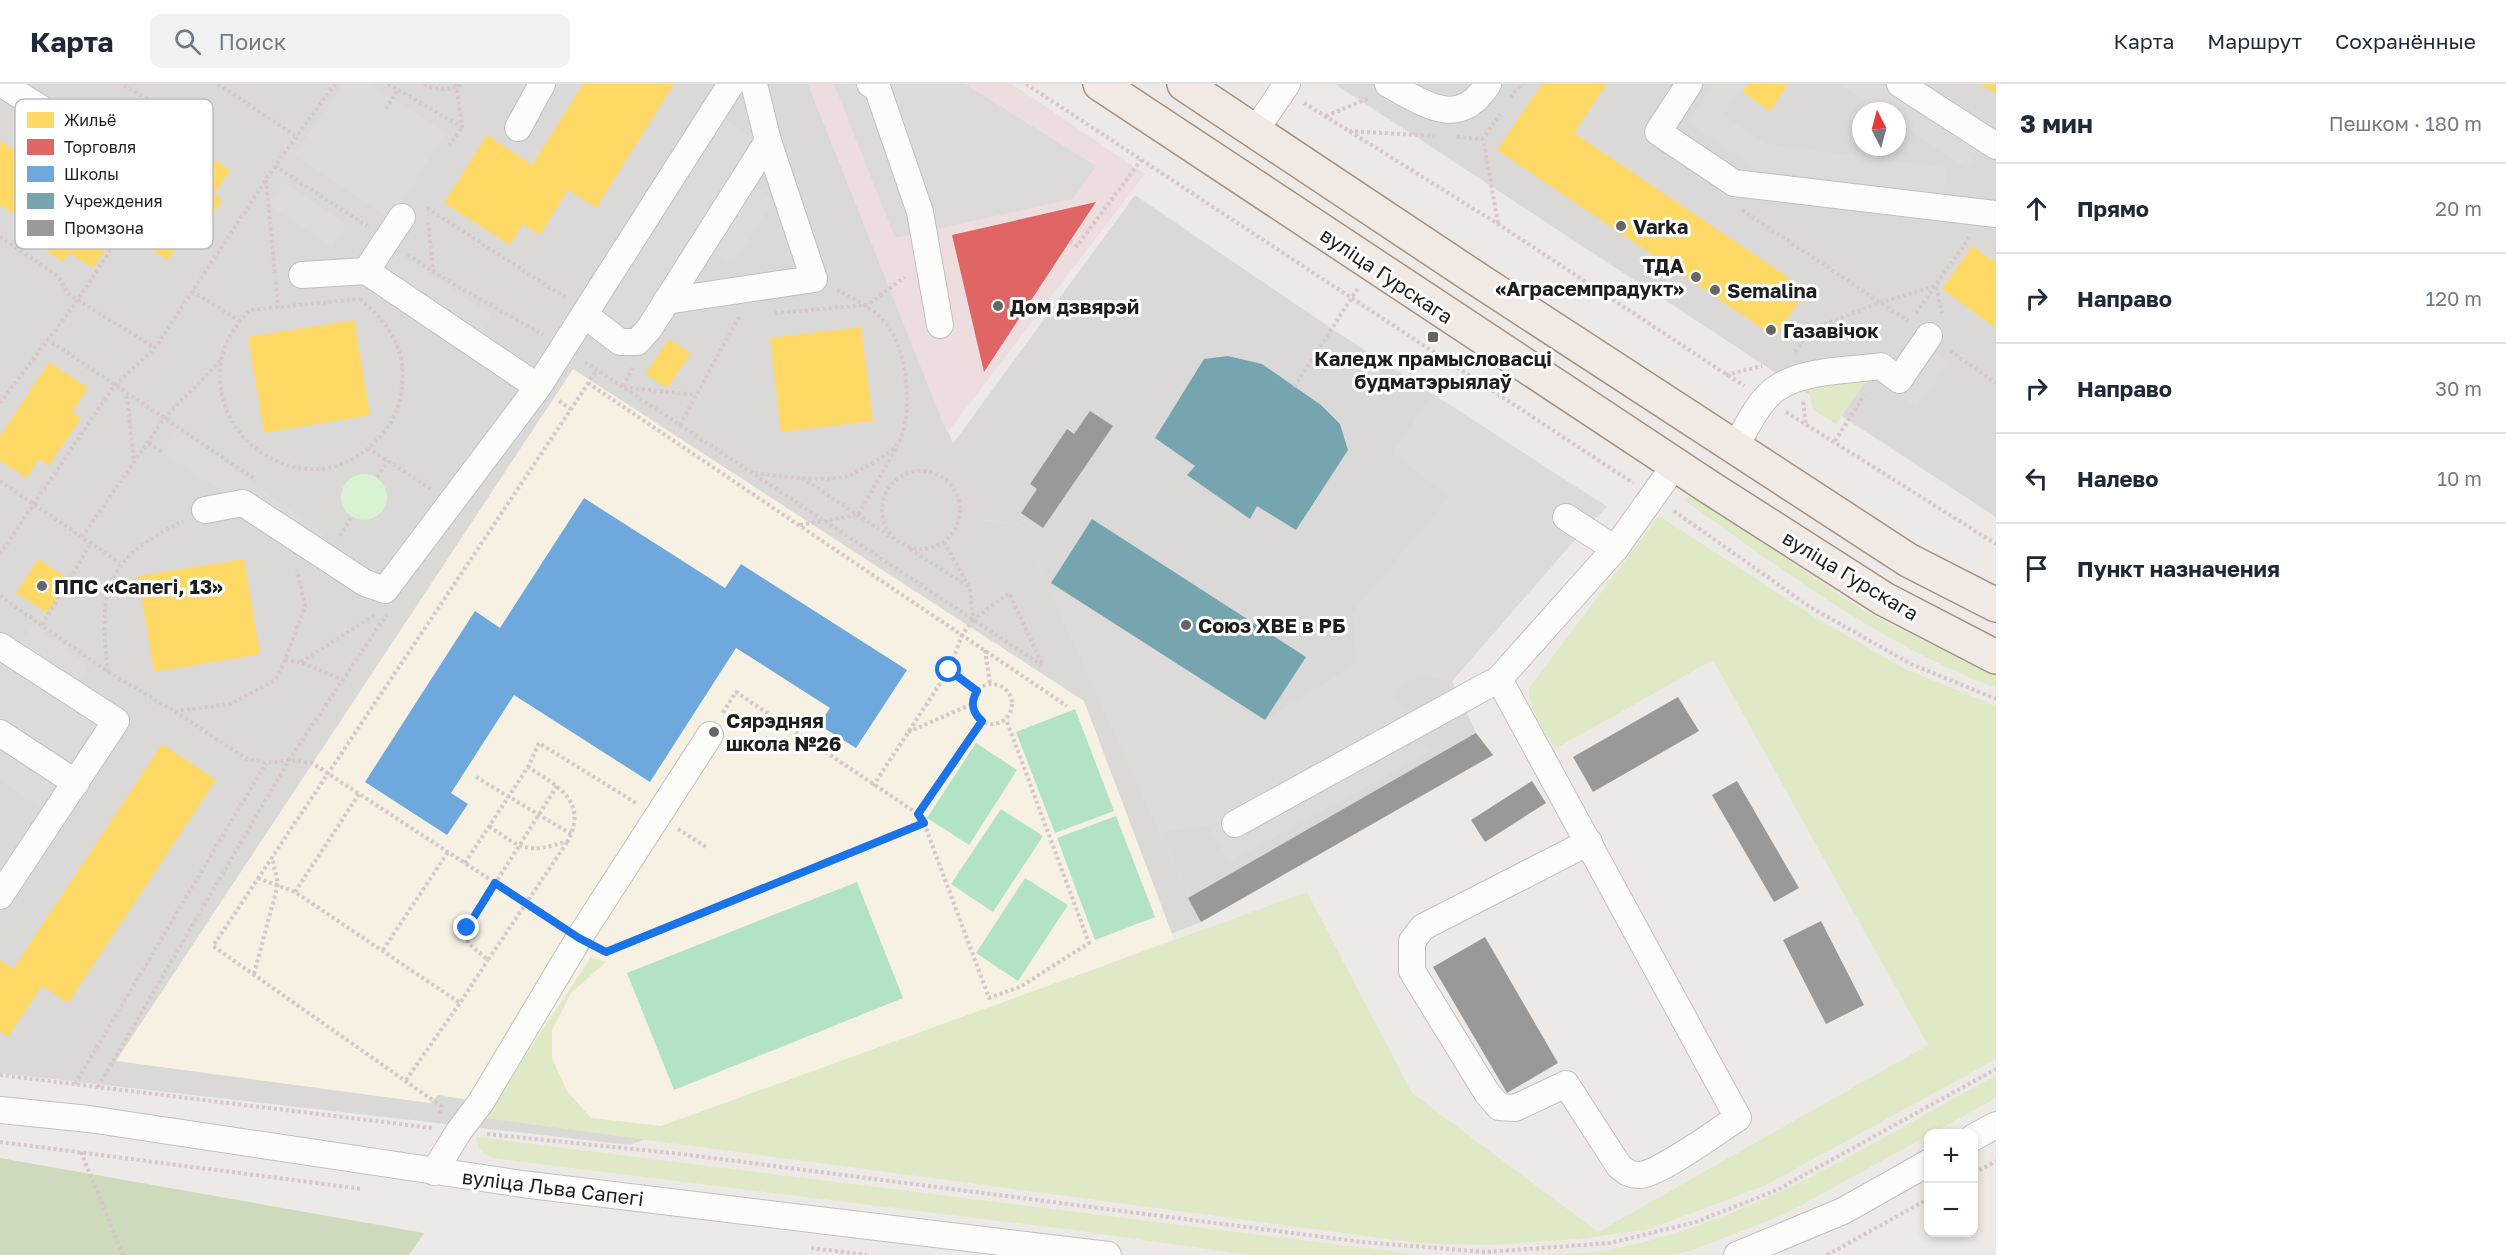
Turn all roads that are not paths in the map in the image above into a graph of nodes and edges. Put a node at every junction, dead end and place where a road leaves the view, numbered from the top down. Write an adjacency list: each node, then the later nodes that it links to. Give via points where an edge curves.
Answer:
1 (2, 84): 13 (street)
2 (542, 84): 14 (street)
3 (731, 84): 24 (street)
4 (754, 84): 16 (street)
5 (870, 84): 25 (street, via 877,87 920,212)
6 (1100, 84): 18 (main road, вуліца Гурскага)
7 (1184, 84): 15 (main road)
8 (1488, 84): 11 (street, via 1468,107 1452,110 1426,105)
9 (1689, 84): 20 (street, via 1658,132 1734,183)
10 (1900, 84): 17 (street)
11 (1392, 86)
12 (1285, 87): 15 (street)
13 (26, 99)
14 (518, 128)
15 (1255, 131): 18 (main road, via 1221,148); 28 (main road)
16 (768, 141): 23 (street); 23 (street, via 814,279)
17 (1996, 146)
18 (1198, 148): 30 (main road, вуліца Гурскага)
19 (411, 211): 21 (street)
20 (1996, 214)
21 (366, 271): 22 (street); 27 (street)
22 (302, 275)
23 (666, 301): 24 (street, via 638,342 620,342)
24 (578, 308): 27 (street, via 563,348)
25 (940, 325)
26 (1940, 332): 29 (street, via 1899,380 1881,366 1799,377 1776,388)
27 (538, 387): 32 (street, via 384,590 364,583 243,503)
28 (1700, 426): 29 (main road); 30 (main road)
29 (1734, 448): 31 (main road); 35 (main road, via 1908,560)
30 (1675, 465): 31 (main road, вуліца Гурскага); 34 (street)
31 (1709, 487): 37 (main road, вуліца Гурскага, via 1884,599)
32 (205, 510)
33 (1566, 517): 34 (street)
34 (1615, 549): 38 (street)
35 (1996, 605)
36 (0, 646): 41 (street, via 116,722)
37 (1996, 657)
38 (1499, 679): 42 (street); 43 (street)
39 (0, 733): 41 (street)
40 (710, 735): 49 (street, via 579,938 481,1102 448,1130)
41 (76, 783): 44 (street)
42 (1235, 825)
43 (1589, 842): 43 (street, via 1738,1118 1641,1175 1627,1173 1619,1166 1566,1084 1515,1108 1499,1107 1412,971 1412,941 1423,927)
44 (0, 896)
45 (0, 1110): 49 (street, вуліца Льва Сапегі, via 89,1119)
46 (1996, 1125): 47 (street)
47 (1978, 1135)
48 (1924, 1166): 51 (street, via 1843,1211)
49 (434, 1172): 50 (street, вуліца Льва Сапегі)
50 (1108, 1255)
51 (1737, 1255)

